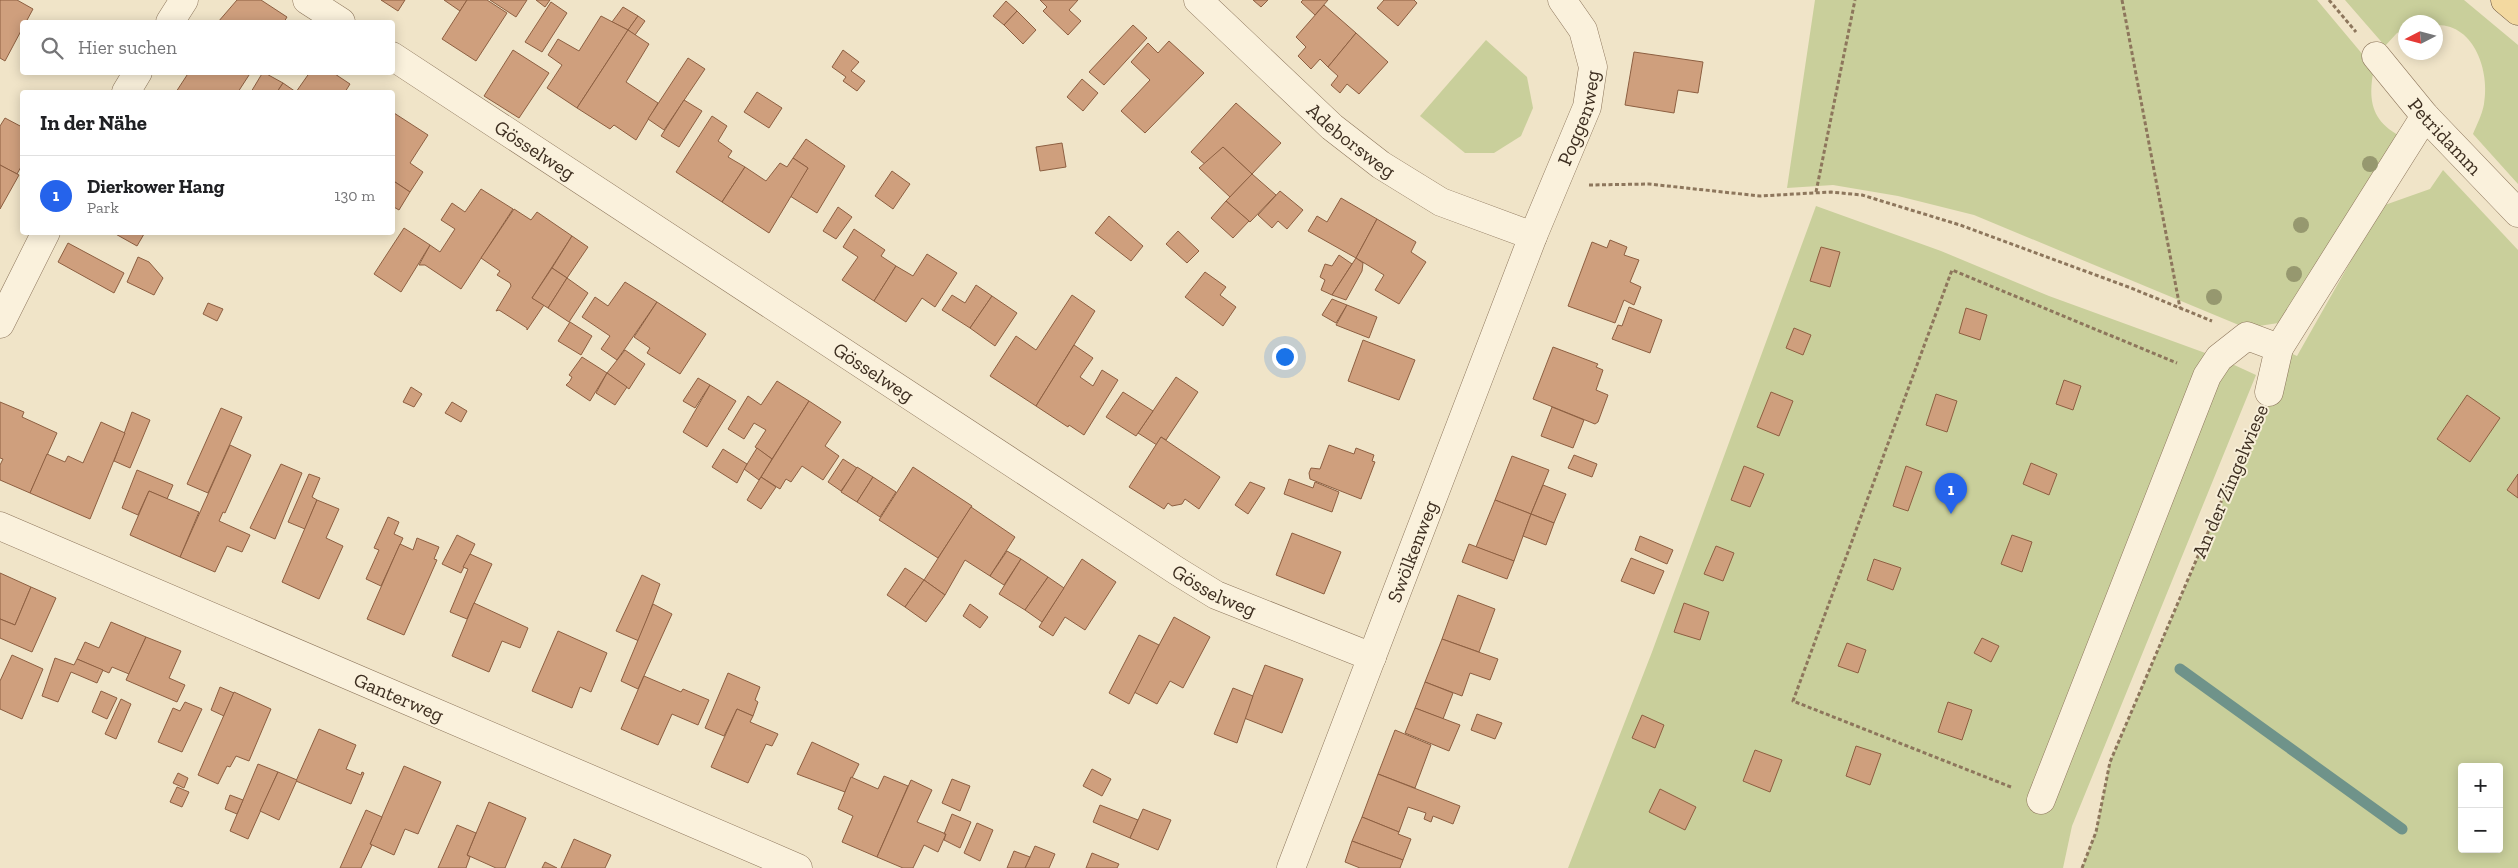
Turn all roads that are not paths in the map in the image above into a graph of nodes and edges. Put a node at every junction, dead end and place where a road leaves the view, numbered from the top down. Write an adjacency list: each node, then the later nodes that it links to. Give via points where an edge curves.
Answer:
1 (184, 0): 7 (street)
2 (307, 0): 8 (street)
3 (1198, 0): 16 (street, Adeborsweg, via 1332,127 1382,165 1441,202)
4 (1562, 0): 16 (street, Poggenweg, via 1583,30 1592,67 1587,107)
5 (2505, 0): 6 (main road)
6 (2518, 12)
7 (171, 20)
8 (338, 20)
9 (2376, 56): 13 (street, Petridamm)
10 (395, 58): 21 (street, Gösselweg, via 1216,595)
11 (136, 75): 12 (street)
12 (127, 90)
13 (2425, 116): 14 (street, Petridamm); 18 (street, An der Zingelwiese)
14 (2518, 213)
15 (44, 235): 17 (street)
16 (1533, 236): 21 (street, Swölkenweg)
17 (0, 324)
18 (2279, 348): 19 (street, An der Zingelwiese); 22 (street, via 2247,336 2219,358 2207,376)
19 (2268, 392)
20 (0, 526): 23 (street, Ganterweg)
21 (1372, 657): 24 (street, Swölkenweg)
22 (2041, 800)
23 (798, 868)
24 (1291, 868)

